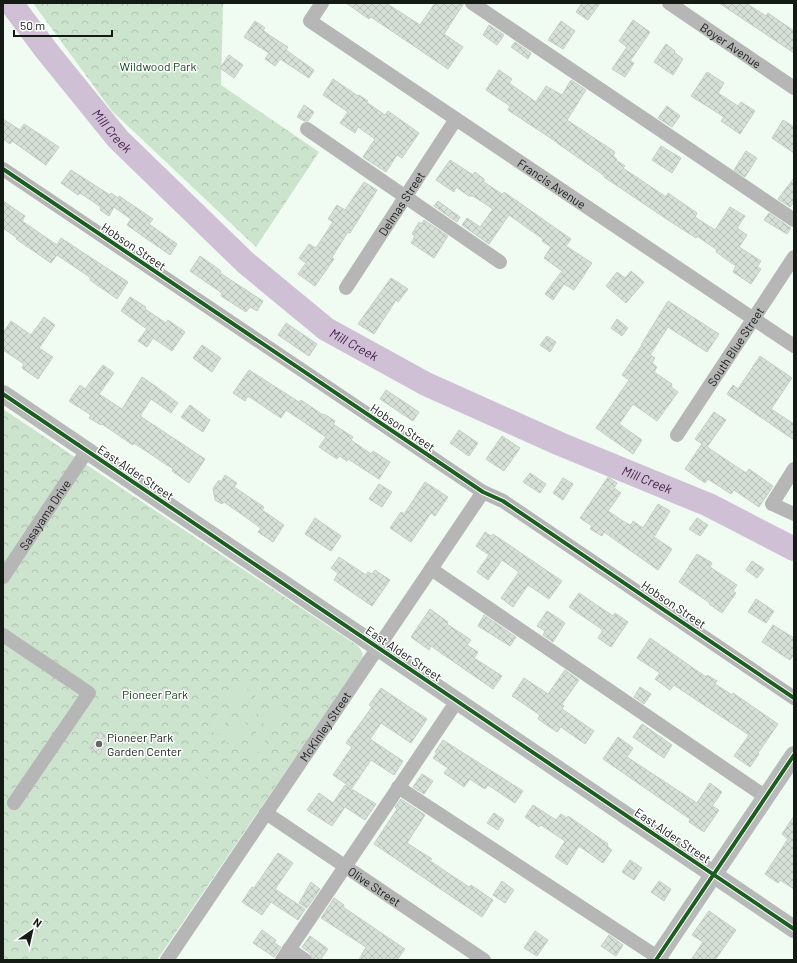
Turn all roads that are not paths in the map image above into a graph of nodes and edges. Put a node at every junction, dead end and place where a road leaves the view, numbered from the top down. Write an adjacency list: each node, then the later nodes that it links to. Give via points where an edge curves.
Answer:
1 (322, 3): 5 (street, Francis Avenue, via 310,21)
2 (472, 3): 9 (street)
3 (669, 3): 4 (street, Boyer Avenue)
4 (794, 88)
5 (456, 119): 8 (street, Delmas Street); 13 (street, Francis Avenue)
6 (307, 129): 8 (street)
7 (3, 169): 19 (street, Hobson Street)
8 (406, 196): 11 (street); 12 (street, Delmas Street)
9 (794, 220)
10 (794, 257): 13 (street, South Blue Street)
11 (500, 262)
12 (346, 288)
13 (754, 319): 14 (street, Francis Avenue); 16 (street, South Blue Street)
14 (794, 346)
15 (3, 394): 17 (main road, East Alder Street)
16 (677, 435)
17 (87, 451): 22 (street, Sasayama Drive); 24 (main road, East Alder Street)
18 (794, 470): 20 (street, via 772,504)
19 (482, 492): 21 (street, McKinley Street); 25 (street, Hobson Street, via 503,501)
20 (794, 514)
21 (431, 569): 24 (street, McKinley Street); 29 (street)
22 (3, 577)
23 (3, 635): 30 (street, via 89,693)
24 (378, 648): 26 (main road, East Alder Street); 31 (street, McKinley Street)
25 (794, 698)
26 (457, 701): 28 (street); 33 (main road, East Alder Street)
27 (794, 755): 29 (main road)
28 (398, 787): 32 (street); 36 (street)
29 (766, 797): 33 (main road)
30 (14, 803)
31 (266, 813): 32 (street, Olive Street); 37 (street, McKinley Street)
32 (345, 866): 35 (street); 39 (street, Olive Street)
33 (714, 874): 34 (main road, East Alder Street); 36 (main road)
34 (794, 929)
35 (286, 955): 38 (street)
36 (658, 959)
37 (167, 960)
38 (305, 960)
39 (484, 960)

